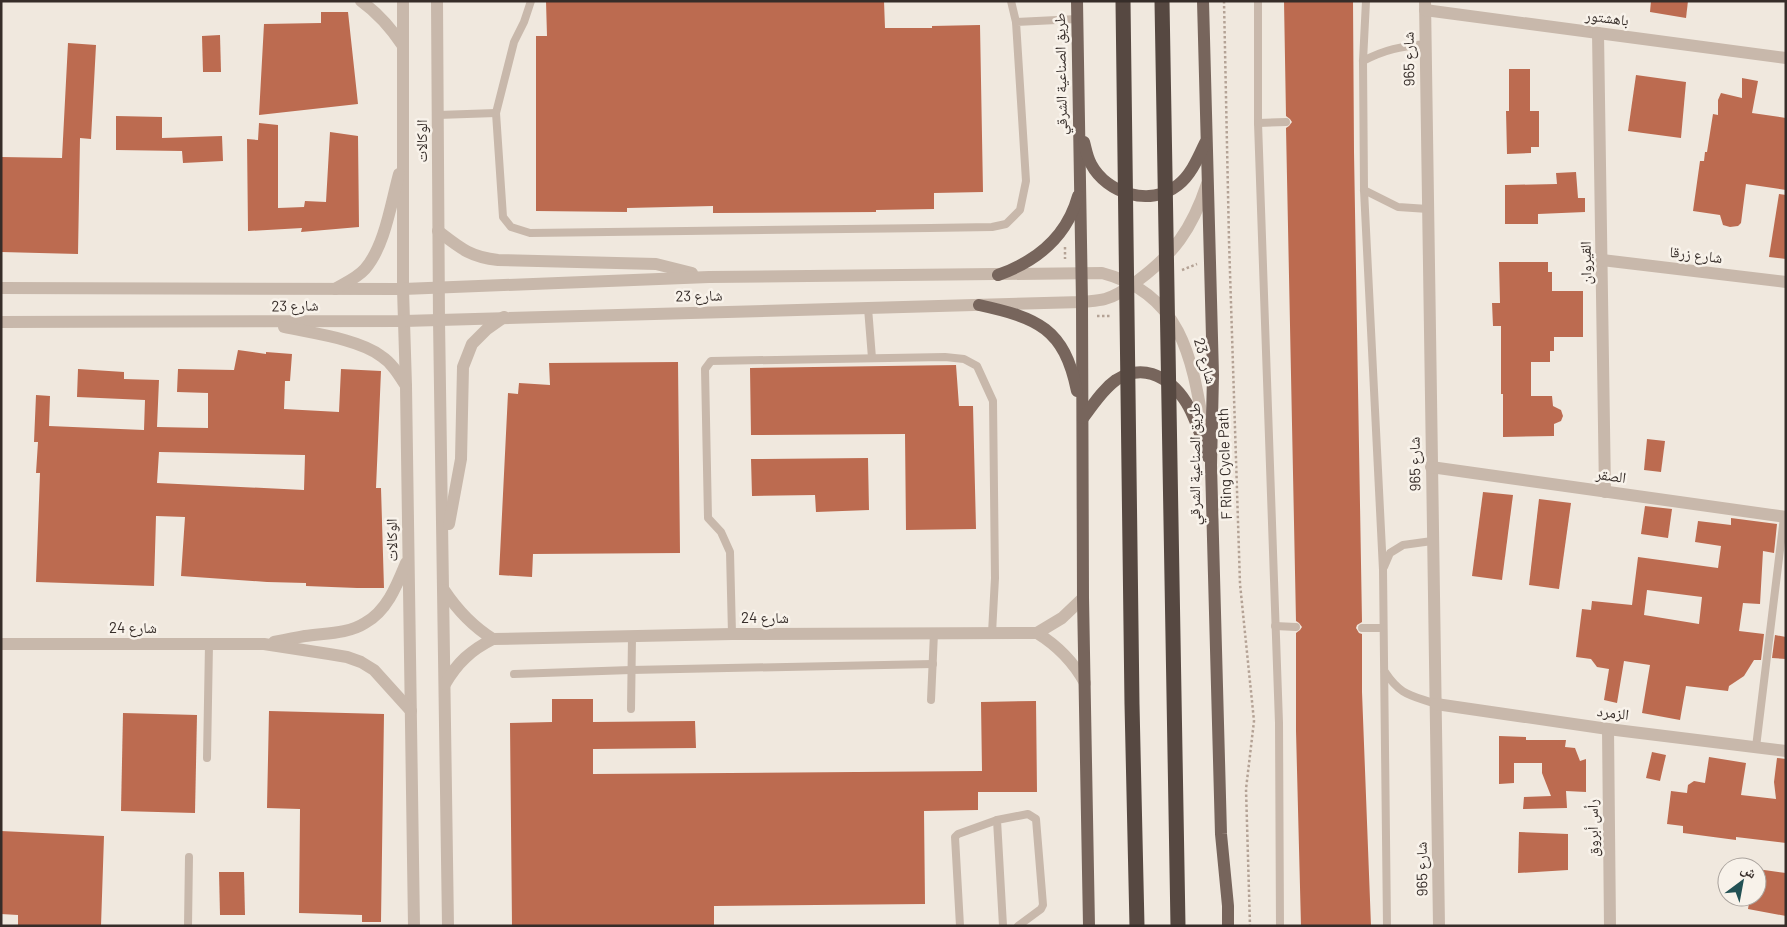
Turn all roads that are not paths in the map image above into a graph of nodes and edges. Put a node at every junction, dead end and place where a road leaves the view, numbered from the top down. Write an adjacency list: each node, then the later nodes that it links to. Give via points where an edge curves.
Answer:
1 (362, 1): 17 (street, via 382,18)
2 (403, 1): 17 (street, الوكالات)
3 (437, 1): 21 (street, الوكالات)
4 (531, 1): 20 (lane, via 514,42)
5 (1011, 1): 14 (lane)
6 (1077, 1): 13 (main road, طريق الصناعية الشرقي)
7 (1123, 1): 101 (highway)
8 (1162, 1): 102 (highway, طريق الصناعية الشرقي)
9 (1203, 1): 27 (main road, طريق الصناعية الشرقي)
10 (1258, 1): 26 (lane)
11 (1366, 1): 19 (lane)
12 (1425, 6): 15 (street, باهشتور); 16 (street, شارع 965)
13 (1077, 19): 14 (lane); 22 (main road, طريق الصناعية الشرقي)
14 (1016, 22): 20 (lane, via 1026,181 1020,210 1006,224 992,227 530,233 511,227 503,217)
15 (1598, 33): 18 (street, باهشتور); 34 (street, القيروان)
16 (1425, 44): 19 (lane, via 1396,47); 32 (street, شارع 965)
17 (403, 46): 28 (street, الوكالات)
18 (1786, 58)
19 (1363, 61): 25 (lane)
20 (496, 113): 21 (lane)
21 (438, 114): 33 (street, الوكالات)
22 (1079, 120): 27 (main road, via 1090,163 1105,182 1128,194 1154,195 1178,185 1193,166); 30 (main road, طريق الصناعية الشرقي)
23 (1286, 122): 26 (lane)
24 (1354, 122): 25 (lane)
25 (1364, 122): 31 (lane)
26 (1258, 123): 65 (lane)
27 (1206, 140): 29 (main road, طريق الصناعية الشرقي)
28 (403, 154): 42 (street, الوكالات); 43 (street, الوكالات, via 386,224 372,259 352,280)
29 (1208, 182): 39 (street, شارع 23, via 1198,210 1182,238 1154,270); 55 (main road, طريق الصناعية الشرقي, via 1213,375)
30 (1080, 186): 35 (main road, طريق الصناعية الشرقي); 36 (main road, via 1076,204 1058,236 1032,260)
31 (1364, 190): 32 (lane, via 1398,207); 62 (lane)
32 (1428, 209): 56 (street, شارع 965)
33 (438, 231): 37 (street, شارع 23, via 467,252 483,258 656,264); 41 (street, الوكالات)
34 (1602, 260): 38 (street, شارع زرقا); 57 (street, القيروان)
35 (1082, 273): 36 (street, شارع 23); 39 (street, شارع 23, via 1102,273); 44 (main road, طريق الصناعية الشرقي)
36 (998, 275): 37 (street, شارع 23)
37 (709, 277): 41 (street, شارع 23)
38 (1786, 282)
39 (1133, 284): 44 (street, شارع 23, via 1105,299); 55 (street, شارع 23, via 1162,308 1184,342 1193,366)
40 (1, 288): 43 (street, شارع 23)
41 (439, 288): 42 (street, شارع 23); 48 (street, الوكالات)
42 (403, 289): 43 (street, شارع 23); 49 (street, الوكالات)
43 (333, 290)
44 (1082, 302): 45 (street, شارع 23); 54 (main road, طريق الصناعية الشرقي)
45 (979, 305): 46 (street, شارع 23); 54 (main road, via 1016,314 1049,331 1069,358)
46 (868, 308): 47 (street, شارع 23); 52 (lane)
47 (504, 317): 48 (street, شارع 23); 60 (street, الوكالات, via 472,344 463,367 461,459)
48 (439, 320): 49 (street, شارع 23); 60 (street, الوكالات)
49 (404, 321): 51 (street, شارع 23); 53 (street, الوكالات)
50 (1, 322): 51 (street, شارع 23)
51 (262, 322): 53 (street, شارع 23, via 368,348 382,356)
52 (872, 358): 70 (lane, via 964,359 977,366 993,400 995,578); 72 (lane, via 711,361 705,369 708,518 721,532 730,552)
53 (406, 386): 61 (street, الوكالات)
54 (1083, 418): 55 (main road, via 1106,388 1125,375 1137,372 1158,376 1184,398); 64 (main road, طريق الصناعية الشرقي)
55 (1211, 466): 103 (main road, طريق الصناعية الشرقي, via 1222,834)
56 (1431, 467): 57 (street, الصقر); 59 (street, شارع 965)
57 (1605, 492): 58 (street, الصقر)
58 (1785, 517): 89 (lane)
59 (1432, 541): 62 (lane, via 1403,545 1390,553); 85 (street, شارع 965)
60 (444, 551): 63 (street, الوكالات)
61 (409, 555): 77 (street, شارع 24, via 389,598 366,623 350,630); 87 (street, الوكالات)
62 (1383, 570): 68 (lane)
63 (444, 589): 74 (street, via 465,618); 83 (street, الوكالات)
64 (1083, 598): 71 (street, via 1062,618); 82 (main road, طريق الصناعية الشرقي)
65 (1275, 626): 66 (lane); 104 (lane)
66 (1296, 626)
67 (1362, 628): 68 (lane)
68 (1383, 628): 80 (lane)
69 (934, 633): 70 (street, شارع 24); 72 (street, شارع 24); 78 (lane)
70 (992, 633): 71 (street, شارع 24)
71 (1037, 633): 82 (street, via 1065,654)
72 (732, 634): 73 (street, شارع 24)
73 (632, 636): 74 (street, شارع 24); 79 (lane)
74 (493, 640): 83 (street, شارع 24, via 464,657)
75 (1, 644): 76 (street, شارع 24)
76 (209, 644): 77 (street, شارع 24); 91 (lane)
77 (264, 644): 87 (street, شارع 24, via 361,662 374,670)
78 (932, 664): 79 (lane); 84 (lane)
79 (631, 670): 81 (lane); 86 (lane)
80 (1385, 672): 85 (lane, via 1394,686 1404,693); 105 (lane)
81 (514, 674)
82 (1085, 683): 100 (main road, طريق الصناعية الشرقي)
83 (445, 684): 96 (street, الوكالات)
84 (931, 700)
85 (1436, 704): 88 (street, الزمرد); 106 (street, شارع 965)
86 (631, 709)
87 (411, 711): 94 (street, الوكالات)
88 (1608, 729): 89 (street, الزمرد); 107 (street, رأس أبروق)
89 (1756, 747): 90 (street, الزمرد)
90 (1786, 751)
91 (207, 758)
92 (997, 820): 97 (lane, via 955,837); 98 (lane); 99 (lane, via 1028,814 1036,819 1042,905)
93 (189, 857): 95 (lane)
94 (412, 923)
95 (188, 926)
96 (448, 926)
97 (960, 926)
98 (1003, 926)
99 (1018, 926)
100 (1089, 926)
101 (1137, 926)
102 (1178, 926)
103 (1228, 926)
104 (1280, 926)
105 (1387, 926)
106 (1439, 926)
107 (1610, 926)

